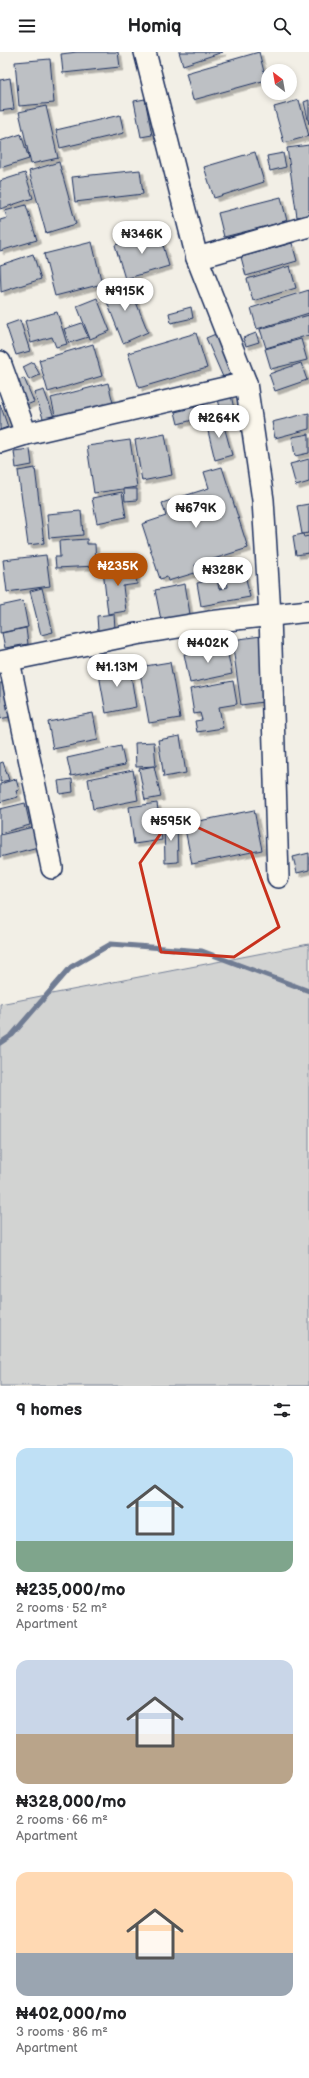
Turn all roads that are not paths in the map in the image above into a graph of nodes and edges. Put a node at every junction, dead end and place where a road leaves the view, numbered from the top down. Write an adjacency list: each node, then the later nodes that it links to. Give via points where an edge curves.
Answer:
1 (145, 52): 3 (street)
2 (309, 226): 3 (street)
3 (197, 258): 5 (street)
4 (0, 362): 6 (street)
5 (246, 383): 6 (street); 9 (street, via 262,500)
6 (26, 434): 7 (street)
7 (0, 442)
8 (309, 611): 9 (street)
9 (270, 615): 10 (street, via 144,633); 12 (street)
10 (5, 662): 11 (street)
11 (52, 868)
12 (278, 877)

